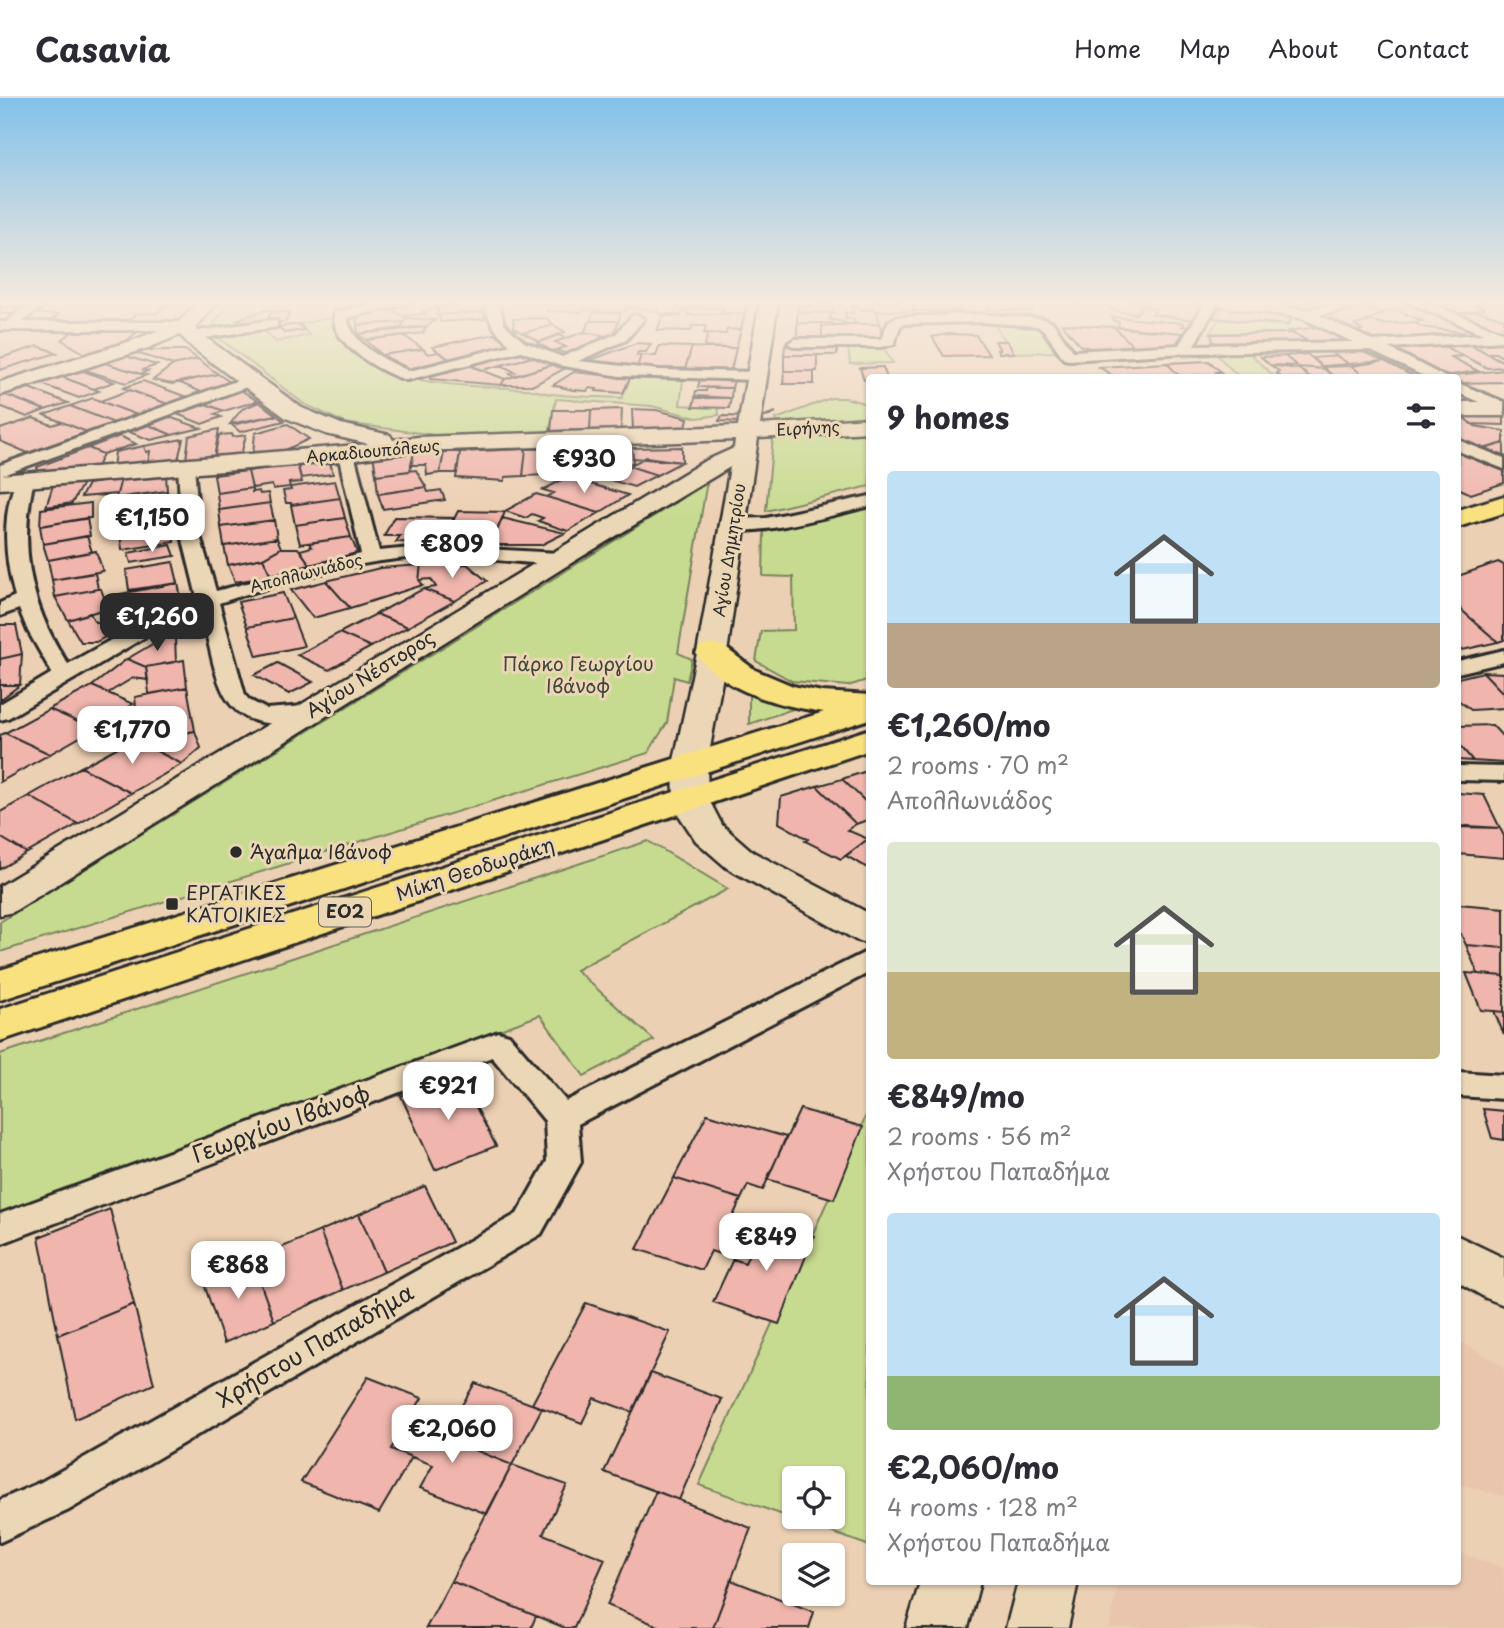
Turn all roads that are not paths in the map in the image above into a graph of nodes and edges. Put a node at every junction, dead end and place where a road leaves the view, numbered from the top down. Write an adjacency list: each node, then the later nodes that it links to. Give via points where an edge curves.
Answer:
1 (52, 372): 11 (street)
2 (239, 372): 9 (street)
3 (401, 372): 7 (street)
4 (421, 372): 7 (street)
5 (632, 372): 8 (street)
6 (758, 372): 8 (street, Αγίου Δημητρίου)
7 (407, 376)
8 (757, 376): 15 (street, Αγίου Δημητρίου)
9 (250, 381): 16 (street, via 285,408 313,422 360,436); 21 (street)
10 (1461, 388): 13 (street)
11 (0, 389)
12 (1461, 409): 13 (street)
13 (1504, 409)
14 (866, 426): 15 (street, Ειρήνης)
15 (746, 442): 16 (street, Αρκαδιουπόλεως); 27 (street, Αγίου Δημητρίου); 31 (street, Αγίου Νέστορος)
16 (418, 444): 18 (street, Αρκαδιουπόλεως)
17 (1461, 446): 19 (street)
18 (346, 454): 20 (street, Αρκαδιουπόλεως); 30 (street)
19 (1504, 464)
20 (186, 466): 22 (street, Αρκαδιουπόλεως); 32 (street, via 191,536)
21 (0, 471)
22 (25, 480): 23 (street, Αρκαδιουπόλεως); 33 (street, via 16,527)
23 (0, 482)
24 (866, 502): 27 (street, via 766,524)
25 (1504, 504): 26 (highway)
26 (1461, 518)
27 (732, 525): 35 (street, Αγίου Δημητρίου)
28 (1504, 530): 29 (highway)
29 (1461, 544)
30 (371, 557): 31 (street, Απολλωνιάδος, via 420,551); 32 (street, Απολλωνιάδος)
31 (559, 559): 42 (street, Αγίου Νέστορος)
32 (208, 599): 38 (street, Απολλωνιάδος, via 150,626); 42 (street, via 239,703 259,716)
33 (24, 600): 34 (street); 38 (street)
34 (0, 610)
35 (712, 653): 39 (highway, via 777,691); 46 (street, Αγίου Δημητρίου)
36 (1504, 656): 37 (street)
37 (1461, 666)
38 (65, 676): 41 (street, Απολλωνιάδος)
39 (866, 705)
40 (866, 707): 46 (highway, Μίκη Θεοδωράκη / ΕΟ2)
41 (0, 713)
42 (306, 713): 47 (street, Αγίου Νέστορος)
43 (866, 740): 46 (highway, Μίκη Θεοδωράκη / ΕΟ2)
44 (1461, 773): 45 (street)
45 (1504, 774)
46 (690, 781): 48 (street, via 698,817 740,860); 50 (highway, Μίκη Θεοδωράκη / ΕΟ2); 51 (highway, Μίκη Θεοδωράκη / ΕΟ2)
47 (0, 903)
48 (866, 929)
49 (866, 962): 54 (street)
50 (0, 985)
51 (0, 1025)
52 (1461, 1084): 53 (street)
53 (1504, 1087)
54 (561, 1118): 55 (street, Γεωργίου Ιβάνοφ, via 498,1043); 58 (street, Χρήστου Παπαδήμα, via 564,1162 529,1224 55,1496)
55 (0, 1229)
56 (1461, 1259): 57 (street)
57 (1504, 1283)
58 (0, 1521)
59 (949, 1585): 61 (street)
60 (1047, 1585): 62 (street)
61 (937, 1628)
62 (1037, 1628)

